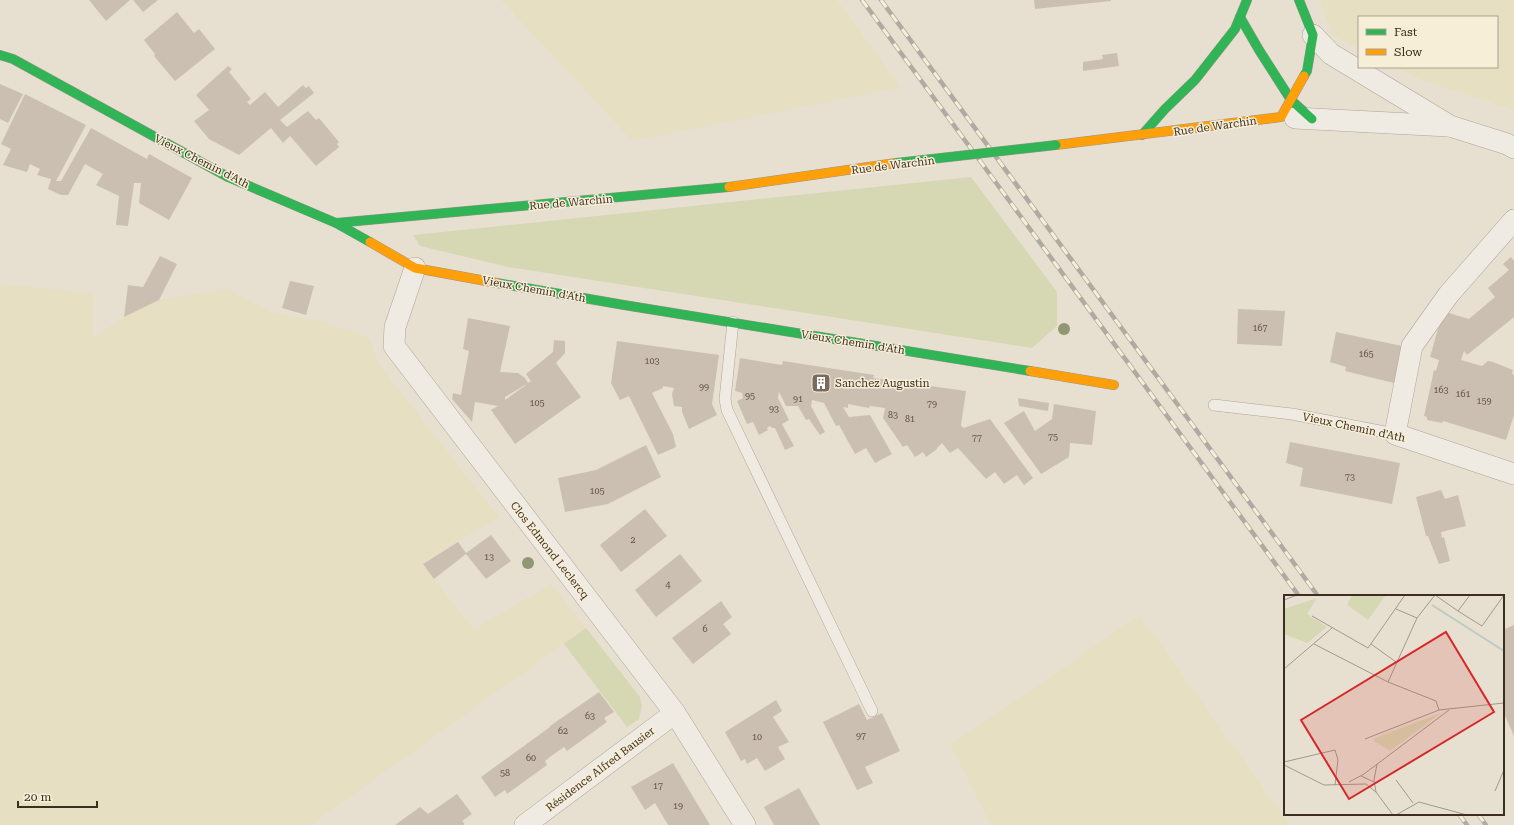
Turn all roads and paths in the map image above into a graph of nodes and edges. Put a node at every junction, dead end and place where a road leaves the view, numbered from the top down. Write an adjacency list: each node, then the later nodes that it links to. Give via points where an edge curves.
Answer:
1 (1247, 0): 3 (street)
2 (1299, 0): 4 (street, Rue de Warchin)
3 (1240, 17): 6 (street, via 1259,50); 8 (street, via 1235,29 1195,80)
4 (1313, 35): 6 (street, via 1306,71); 7 (street, Rue de Warchin, via 1331,54)
5 (0, 55): 11 (street, Vieux Chemin d'Ath, via 13,59 228,177)
6 (1286, 108): 7 (street, Rue de Warchin, via 1312,119); 8 (street, Rue de Warchin)
7 (1450, 126): 9 (street, Rue de Warchin)
8 (1142, 136): 11 (street, Rue de Warchin, bridge, via 896,164 718,189)
9 (1514, 148)
10 (1514, 220): 16 (street, via 1449,294 1412,346)
11 (336, 223): 12 (street, Vieux Chemin d'Ath)
12 (415, 268): 13 (street, Vieux Chemin d'Ath); 19 (street, Clos Edmond Leclercq, via 395,327 394,346)
13 (733, 322): 14 (street, Vieux Chemin d'Ath); 18 (lane, via 725,398 727,410)
14 (1114, 385)
15 (1214, 405): 16 (lane, Vieux Chemin d'Ath, via 1292,414)
16 (1395, 434): 17 (street, Vieux Chemin d'Ath)
17 (1514, 474)
18 (872, 711)
19 (675, 712): 20 (street, Résidence Alfred Bausier); 21 (street, Clos Edmond Leclercq)
20 (525, 825)
21 (744, 825)

